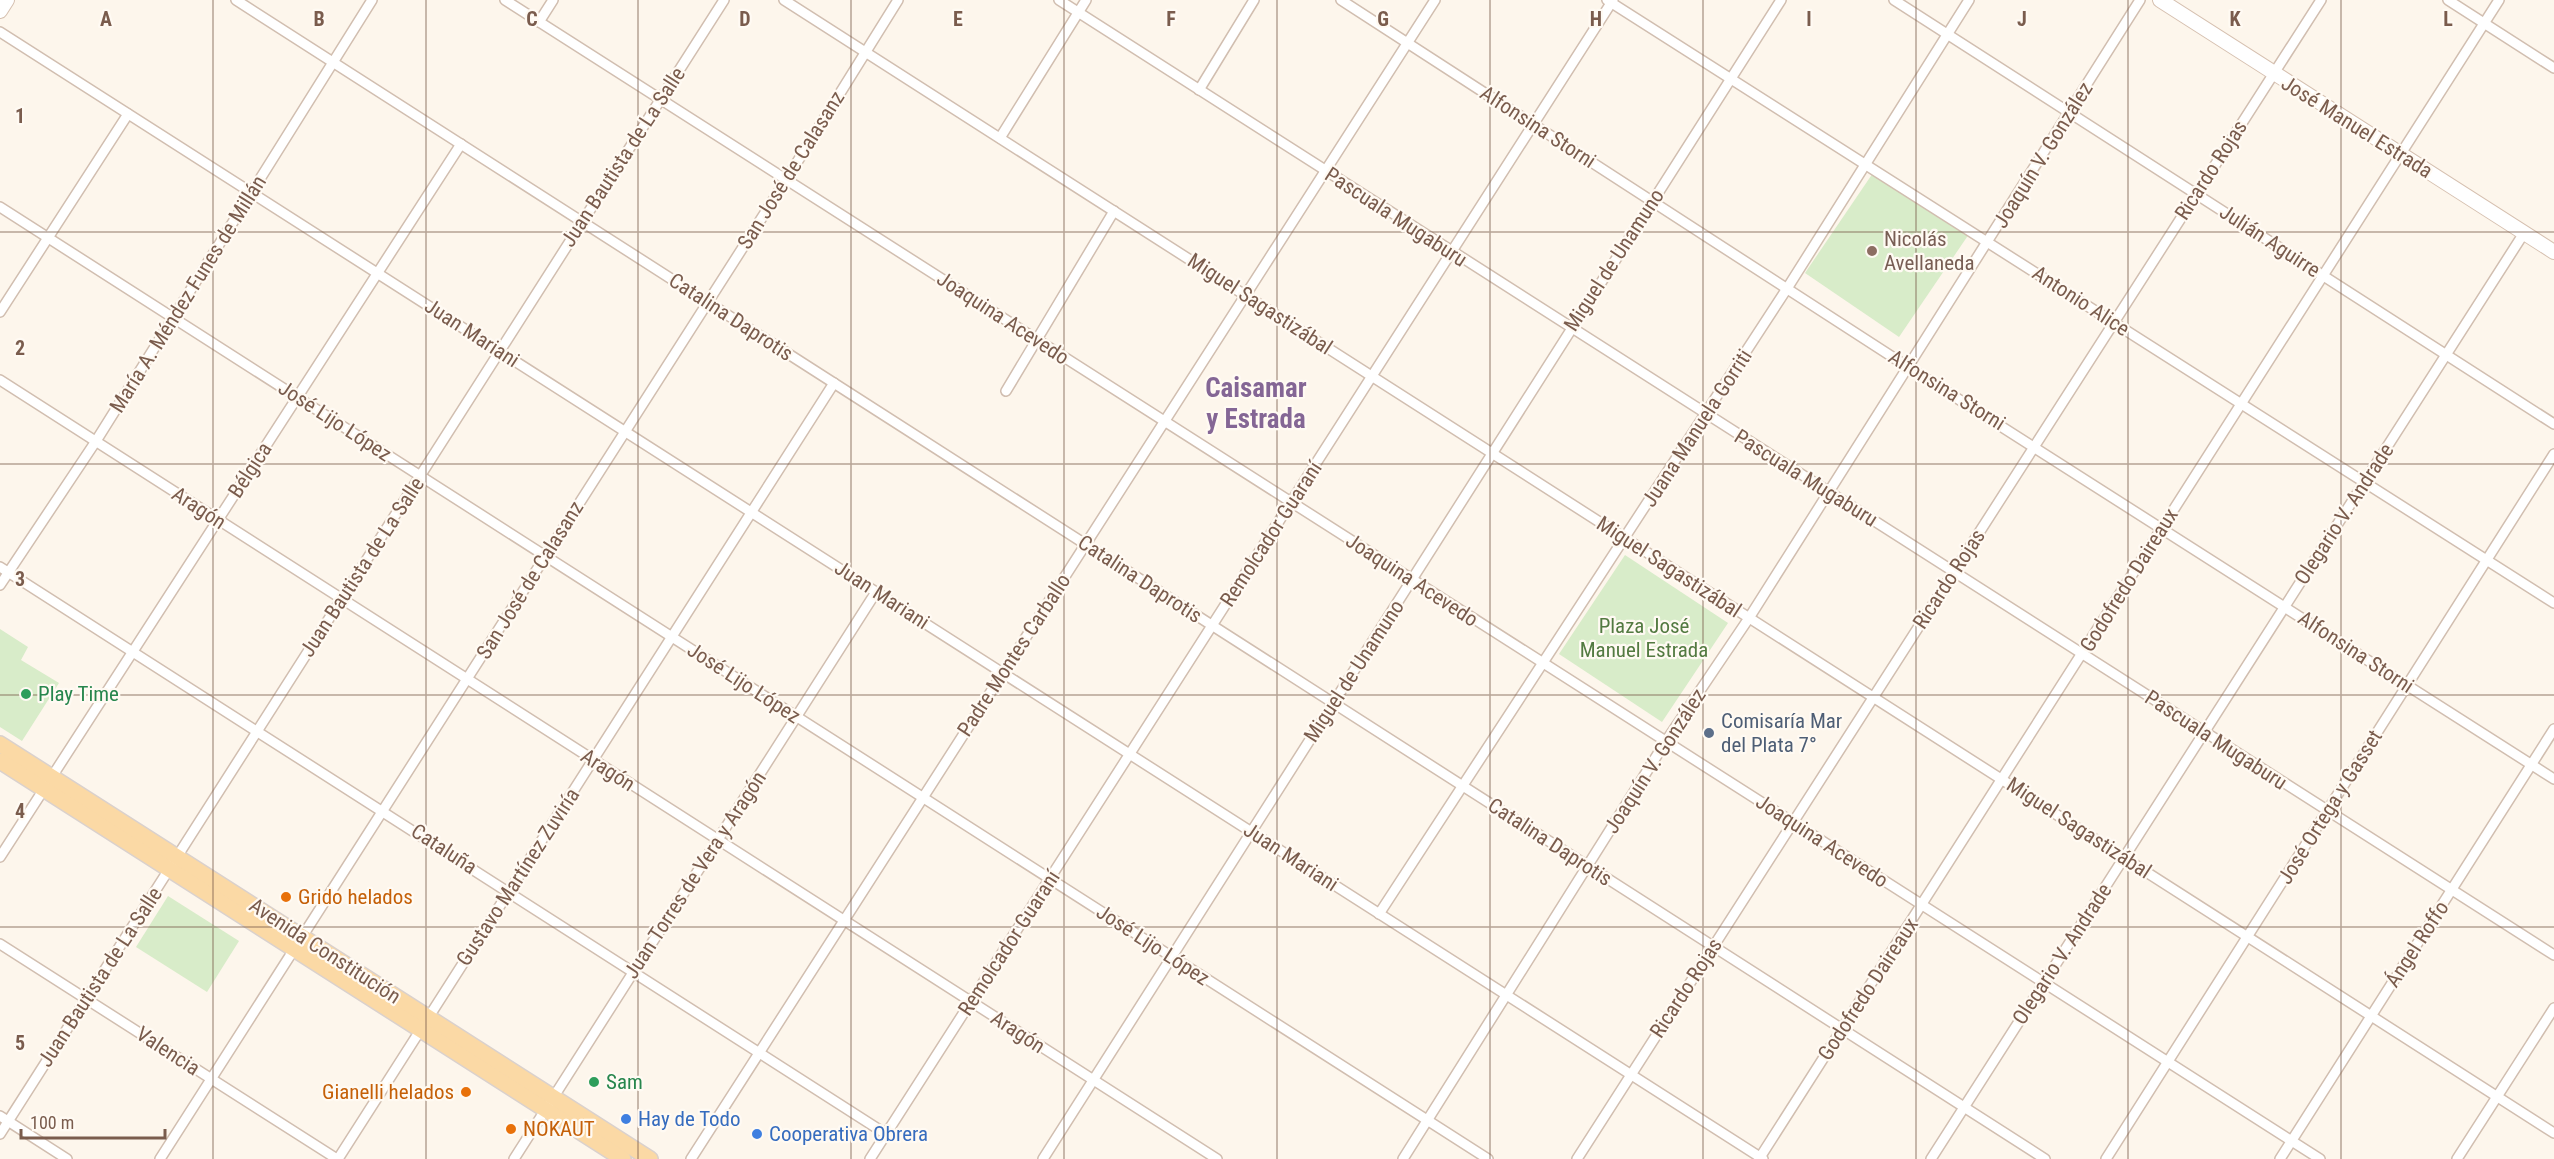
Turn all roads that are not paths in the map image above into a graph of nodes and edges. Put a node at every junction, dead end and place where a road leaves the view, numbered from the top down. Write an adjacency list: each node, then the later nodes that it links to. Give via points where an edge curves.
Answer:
1 (7, 0): 23 (main road)
2 (236, 0): 31 (street, Catalina Daprotis)
3 (372, 0): 31 (street, María A. Méndez Funes de Millán)
4 (504, 0): 25 (street, Joaquina Acevedo)
5 (553, 0): 25 (street)
6 (724, 0): 36 (street, Juan Bautista de La Salle)
7 (784, 0): 30 (street, Miguel Sagastizábal)
8 (898, 0): 30 (street, San José de Calasanz)
9 (1059, 0): 24 (street, Pascuala Mugaburu)
10 (1086, 0): 24 (street)
11 (1254, 0): 35 (street)
12 (1341, 0): 29 (street, Alfonsina Storni)
13 (1435, 0): 29 (street, Padre Montes Carballo)
14 (1781, 0): 34 (street, Miguel de Unamuno)
15 (1894, 0): 28 (street, Julián Aguirre)
16 (1969, 0): 28 (street, Juana Manuela Gorriti)
17 (2140, 0): 37 (street, Joaquín V. González)
18 (2160, 0): 33 (main road, José Manuel Estrada)
19 (2321, 0): 33 (street, Ricardo Rojas)
20 (2448, 0): 26 (street)
21 (2499, 0): 26 (street, Godofredo Daireaux)
22 (1610, 1): 34 (street, Antonio Alice); 39 (street, Remolcador Guaraní)
23 (0, 11)
24 (1078, 13): 35 (street, Pascuala Mugaburu); 40 (street)
25 (539, 22): 36 (street, Joaquina Acevedo)
26 (2484, 23): 32 (street); 42 (street, Godofredo Daireaux)
27 (0, 32): 38 (street, Juan Mariani)
28 (1947, 34): 37 (street, Julián Aguirre); 43 (street, Juana Manuela Gorriti)
29 (1408, 43): 39 (street, Alfonsina Storni); 44 (street, Padre Montes Carballo)
30 (865, 52): 40 (street, Miguel Sagastizábal); 45 (street, San José de Calasanz)
31 (334, 63): 41 (street, Catalina Daprotis); 46 (street, María A. Méndez Funes de Millán)
32 (2554, 68)
33 (2274, 74): 42 (main road, José Manuel Estrada); 47 (street, Ricardo Rojas)
34 (1731, 79): 43 (street, Antonio Alice); 48 (street, Miguel de Unamuno)
35 (1199, 90): 44 (street, Pascuala Mugaburu)
36 (660, 99): 45 (street, Joaquina Acevedo); 51 (street, Juan Bautista de La Salle)
37 (2070, 112): 47 (street, Julián Aguirre); 54 (street, Joaquín V. González)
38 (128, 114): 46 (street, Juan Mariani); 53 (street)
39 (1534, 124): 48 (street, Alfonsina Storni); 55 (street, Remolcador Guaraní)
40 (1000, 138): 50 (street, Miguel Sagastizábal)
41 (461, 144): 51 (street, Catalina Daprotis); 57 (street, Bélgica)
42 (2400, 155): 52 (main road, José Manuel Estrada); 58 (street, Godofredo Daireaux)
43 (1866, 165): 54 (street, Antonio Alice); 59 (street, Juana Manuela Gorriti)
44 (1326, 171): 55 (street, Pascuala Mugaburu); 60 (street, Padre Montes Carballo)
45 (786, 180): 61 (street, San José de Calasanz); 66 (street, Joaquina Acevedo)
46 (252, 193): 57 (street, Juan Mariani); 63 (street, María A. Méndez Funes de Millán)
47 (2196, 194): 58 (street, Julián Aguirre); 64 (street, Ricardo Rojas)
48 (1653, 201): 59 (street, Alfonsina Storni); 65 (street, Miguel de Unamuno)
49 (0, 207): 53 (street, José Lijo López)
50 (1114, 211): 60 (street, Miguel Sagastizábal); 66 (street)
51 (582, 222): 61 (street, Catalina Daprotis); 67 (street, Juan Bautista de La Salle)
52 (2524, 233): 56 (main road, José Manuel Estrada); 68 (street, Olegario V. Andrade)
53 (48, 238): 62 (street); 63 (street, José Lijo López)
54 (1988, 242): 64 (street, Antonio Alice); 69 (street, Joaquín V. González)
55 (1452, 252): 65 (street, Pascuala Mugaburu); 70 (street, Remolcador Guaraní)
56 (2554, 252)
57 (377, 273): 67 (street, Juan Mariani); 74 (street, Bélgica)
58 (2323, 276): 68 (street, Julián Aguirre); 75 (street, Godofredo Daireaux)
59 (1788, 287): 69 (street, Alfonsina Storni); 76 (street, Juana Manuela Gorriti)
60 (1246, 295): 70 (street, Miguel Sagastizábal); 77 (street, Padre Montes Carballo)
61 (707, 302): 72 (street, Catalina Daprotis); 79 (street, San José de Calasanz)
62 (0, 312)
63 (173, 318): 74 (street, José Lijo López); 80 (street, María A. Méndez Funes de Millán)
64 (2115, 323): 75 (street, Antonio Alice); 81 (street, Ricardo Rojas)
65 (1570, 328): 76 (street, Pascuala Mugaburu); 82 (street, Miguel de Unamuno)
66 (1037, 340): 73 (street); 77 (street, Joaquina Acevedo)
67 (500, 351): 79 (street, Juan Mariani); 84 (street, Juan Bautista de La Salle)
68 (2446, 354): 78 (street, Julián Aguirre); 85 (street, Olegario V. Andrade)
69 (1908, 367): 81 (street, Alfonsina Storni); 86 (street, Joaquín V. González)
70 (1372, 376): 82 (street, Miguel Sagastizábal); 87 (street, Remolcador Guaraní)
71 (0, 380): 80 (street, Aragón)
72 (834, 383): 88 (street, Gustavo Martínez Zuviría); 92 (street, Catalina Daprotis)
73 (1006, 391)
74 (297, 397): 84 (street, José Lijo López); 89 (street, Bélgica)
75 (2241, 404): 85 (street, Antonio Alice); 90 (street, Godofredo Daireaux)
76 (1705, 415): 86 (street, Pascuala Mugaburu); 91 (street, Juana Manuela Gorriti)
77 (1165, 421): 87 (street, Joaquina Acevedo); 92 (street, Padre Montes Carballo)
78 (2554, 424)
79 (624, 431): 88 (street, Juan Mariani); 93 (street, San José de Calasanz)
80 (96, 441): 89 (street, Aragón); 95 (street, María A. Méndez Funes de Millán)
81 (2035, 446): 90 (street, Alfonsina Storni); 96 (street, Ricardo Rojas)
82 (1492, 453): 91 (street, Miguel Sagastizábal); 97 (street, Miguel de Unamuno)
83 (2554, 454): 94 (street, José Ortega y Gasset)
84 (420, 476): 93 (street, José Lijo López); 100 (street, Juan Bautista de La Salle)
85 (2364, 482): 94 (street, Antonio Alice); 102 (street, Olegario V. Andrade)
86 (1828, 492): 96 (street, Pascuala Mugaburu); 103 (street, Joaquín V. González)
87 (1291, 502): 97 (street, Joaquina Acevedo); 104 (street, Remolcador Guaraní)
88 (752, 512): 99 (street, Juan Mariani); 105 (street, Gustavo Martínez Zuviría)
89 (218, 520): 100 (street, Aragón); 106 (street, Bélgica)
90 (2162, 528): 102 (street, Alfonsina Storni); 107 (street, Godofredo Daireaux)
91 (1625, 538): 103 (street, Miguel Sagastizábal); 108 (street, Juana Manuela Gorriti)
92 (1086, 544): 104 (street, Catalina Daprotis); 109 (street, Padre Montes Carballo)
93 (545, 556): 105 (street, José Lijo López); 110 (street, San José de Calasanz)
94 (2487, 560): 101 (street, Antonio Alice); 111 (street, José Ortega y Gasset)
95 (4, 569): 98 (street, María A. Méndez Funes de Millán); 106 (street, Cataluña)
96 (1953, 572): 107 (street, Pascuala Mugaburu); 112 (street, Ricardo Rojas)
97 (1412, 579): 108 (street, Joaquina Acevedo); 113 (street, Miguel de Unamuno)
98 (0, 585)
99 (876, 592): 109 (street, Juan Mariani); 114 (street, Juan Torres de Vera y Aragón)
100 (342, 599): 110 (street, Aragón); 116 (street, Juan Bautista de La Salle)
101 (2554, 603)
102 (2284, 606): 111 (street, Alfonsina Storni); 117 (street, Olegario V. Andrade)
103 (1749, 618): 112 (street, Miguel Sagastizábal); 118 (street, Joaquín V. González)
104 (1212, 625): 113 (street, Catalina Daprotis); 120 (street, Remolcador Guaraní)
105 (672, 637): 114 (street, José Lijo López); 121 (street, Gustavo Martínez Zuviría)
106 (133, 651): 116 (street, Cataluña); 126 (street, Bélgica)
107 (2082, 654): 117 (street, Pascuala Mugaburu); 124 (street, Godofredo Daireaux)
108 (1544, 664): 118 (street, Joaquina Acevedo); 127 (street, Juana Manuela Gorriti)
109 (1003, 673): 120 (street, Juan Mariani); 128 (street, Padre Montes Carballo)
110 (467, 680): 121 (street, Aragón); 129 (street, San José de Calasanz)
111 (2407, 685): 123 (street, Alfonsina Storni); 130 (street, José Ortega y Gasset)
112 (1873, 697): 124 (street, Miguel Sagastizábal); 131 (street, Ricardo Rojas)
113 (1333, 703): 127 (street, Catalina Daprotis); 132 (street, Miguel de Unamuno)
114 (796, 717): 128 (street, José Lijo López); 133 (street, Juan Torres de Vera y Aragón)
115 (2554, 729): 123 (street, Ángel Roffo)
116 (257, 731): 129 (street, Cataluña); 136 (street, Juan Bautista de La Salle)
117 (2204, 732): 130 (street, Pascuala Mugaburu); 134 (street, Olegario V. Andrade)
118 (1666, 741): 131 (street, Joaquina Acevedo); 137 (street, Joaquín V. González)
119 (0, 744): 126 (main road, Avenida Constitución)
120 (1130, 754): 132 (street, Juan Mariani); 138 (street, Remolcador Guaraní)
121 (593, 760): 133 (street, Aragón); 140 (street, Gustavo Martínez Zuviría)
122 (0, 761): 126 (main road, Avenida Constitución)
123 (2531, 765): 125 (street, Alfonsina Storni); 139 (street, Ángel Roffo)
124 (2002, 779): 134 (street, Miguel Sagastizábal); 141 (street, Godofredo Daireaux)
125 (2554, 779)
126 (48, 783): 135 (street, Bélgica); 136 (main road, Avenida Constitución)
127 (1464, 787): 137 (street, Catalina Daprotis); 142 (street, Juana Manuela Gorriti)
128 (923, 798): 138 (street, José Lijo López); 143 (street, Padre Montes Carballo)
129 (383, 810): 140 (street, Cataluña); 145 (street, San José de Calasanz)
130 (2327, 811): 139 (street, Pascuala Mugaburu); 144 (street, José Ortega y Gasset)
131 (1792, 822): 141 (street, Joaquina Acevedo); 147 (street, Ricardo Rojas)
132 (1251, 832): 142 (street, Juan Mariani); 149 (street, Miguel de Unamuno)
133 (718, 840): 143 (street, Aragón); 150 (street, Juan Torres de Vera y Aragón)
134 (2124, 857): 144 (street, Miguel Sagastizábal); 151 (street, Olegario V. Andrade)
135 (0, 858)
136 (173, 863): 145 (main road, Avenida Constitución); 153 (street, Juan Bautista de La Salle)
137 (1587, 866): 147 (street, Catalina Daprotis); 152 (street, Joaquín V. González)
138 (1050, 879): 149 (street, José Lijo López); 154 (street, Remolcador Guaraní)
139 (2452, 890): 148 (street, Pascuala Mugaburu); 156 (street, Ángel Roffo)
140 (508, 892): 150 (street, Cataluña); 157 (street, Gustavo Martínez Zuviría)
141 (1922, 904): 151 (street, Joaquina Acevedo); 158 (street, Godofredo Daireaux)
142 (1379, 914): 152 (street, Juan Mariani)
143 (844, 921): 154 (street, Aragón); 159 (street, Padre Montes Carballo)
144 (2247, 936): 156 (street, Miguel Sagastizábal); 160 (street, José Ortega y Gasset)
145 (298, 943): 157 (main road, Avenida Constitución); 162 (street, San José de Calasanz)
146 (0, 944): 153 (street, Valencia)
147 (1713, 946): 158 (street, Catalina Daprotis); 161 (street, Ricardo Rojas)
148 (2554, 955)
149 (1171, 957): 163 (street, Miguel de Unamuno); 168 (street, José Lijo López)
150 (633, 972): 159 (street, Cataluña); 165 (street, Juan Torres de Vera y Aragón)
151 (2044, 983): 160 (street, Joaquina Acevedo); 166 (street, Olegario V. Andrade)
152 (1506, 995): 161 (street, Juan Mariani); 168 (street, Joaquín V. González)
153 (86, 999): 162 (street, Valencia); 167 (street, Juan Bautista de La Salle)
154 (971, 1002): 163 (street, Aragón); 171 (street, Remolcador Guaraní)
155 (2554, 1008): 164 (street)
156 (2371, 1016): 164 (street, Miguel Sagastizábal); 172 (street, Ángel Roffo)
157 (424, 1023): 165 (main road, Avenida Constitución); 176 (street, Gustavo Martínez Zuviría)
158 (1842, 1029): 166 (street, Catalina Daprotis); 173 (street, Godofredo Daireaux)
159 (759, 1052): 171 (street, Cataluña); 180 (street, Padre Montes Carballo)
160 (2168, 1062): 172 (street, Joaquina Acevedo); 189 (street, José Ortega y Gasset)
161 (1631, 1075): 173 (street, Juan Mariani); 186 (street, Ricardo Rojas)
162 (211, 1079): 175 (street, San José de Calasanz); 176 (street, Valencia)
163 (1092, 1080): 182 (street, Miguel de Unamuno); 183 (street, Aragón)
164 (2497, 1096): 169 (street, Miguel Sagastizábal); 192 (street)
165 (549, 1103): 177 (street, Juan Torres de Vera y Aragón); 178 (main road, Avenida Constitución); 179 (main road, Avenida Constitución)
166 (1964, 1107): 187 (street, Olegario V. Andrade); 188 (street, Catalina Daprotis)
167 (4, 1119): 170 (street, Juan Bautista de La Salle); 174 (street)
168 (1427, 1120): 184 (street, Joaquín V. González); 185 (street, José Lijo López)
169 (2554, 1133)
170 (0, 1134)
171 (886, 1134): 181 (street, Remolcador Guaraní)
172 (2292, 1141): 190 (street, Ángel Roffo); 191 (street, Joaquina Acevedo)
173 (1761, 1158)
174 (68, 1159)
175 (160, 1159)
176 (337, 1159)
177 (514, 1159)
178 (623, 1159)
179 (650, 1159)
180 (691, 1159)
181 (870, 1159)
182 (1042, 1159)
183 (1217, 1159)
184 (1403, 1159)
185 (1488, 1159)
186 (1577, 1159)
187 (1931, 1159)
188 (2045, 1159)
189 (2106, 1159)
190 (2280, 1159)
191 (2320, 1159)
192 (2457, 1159)

